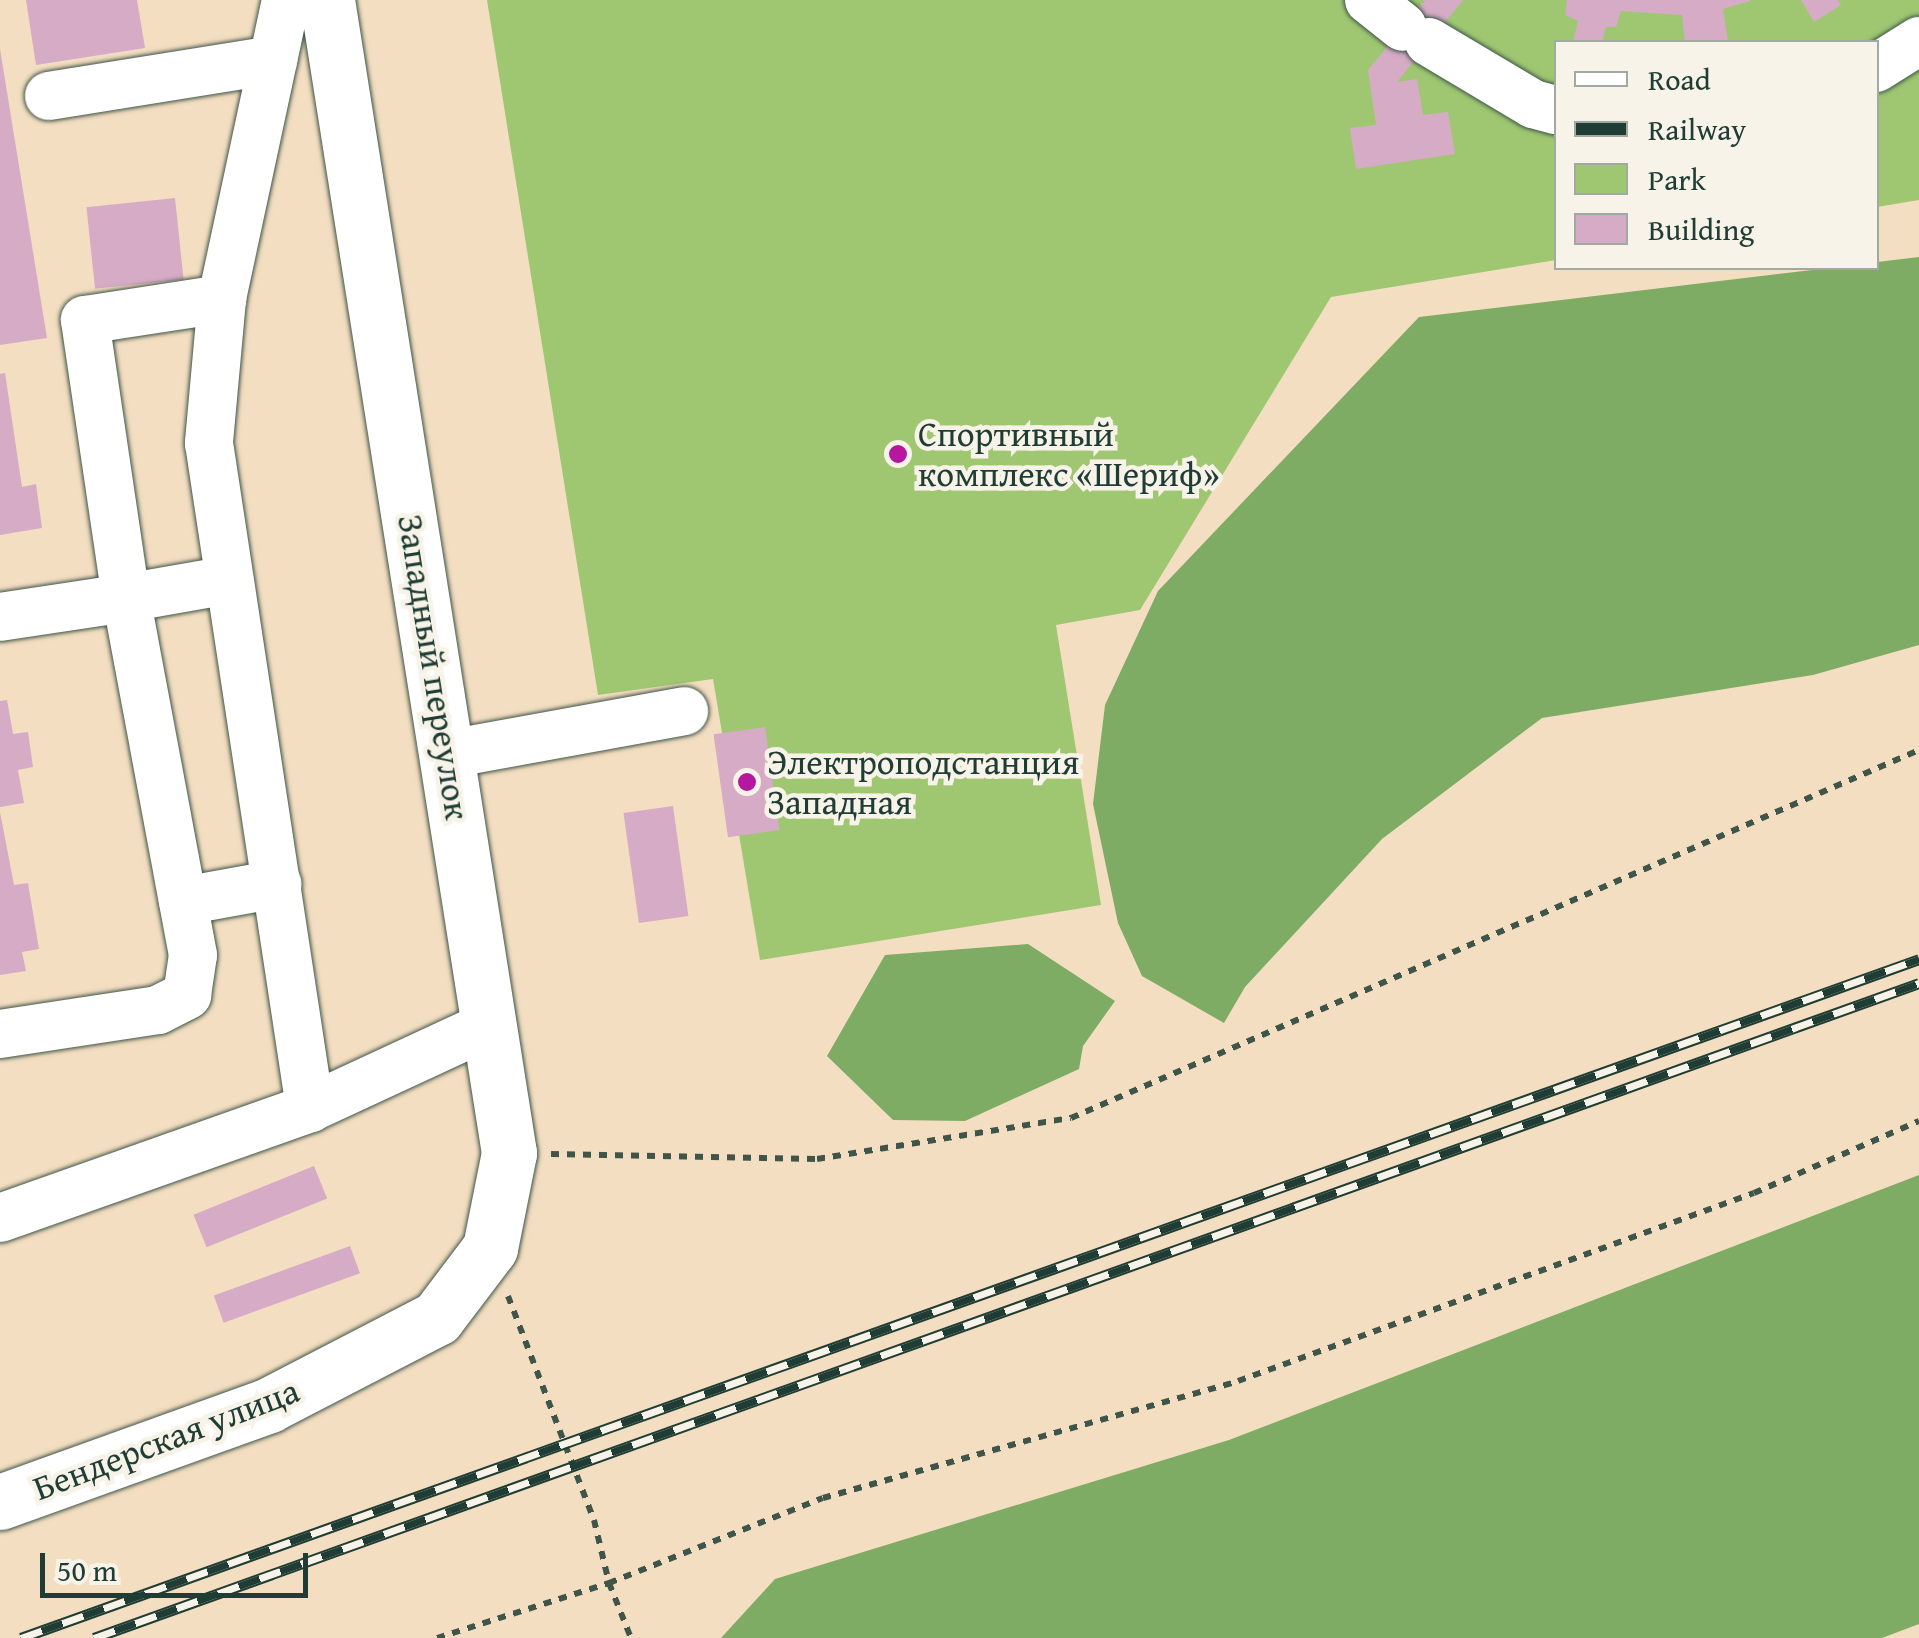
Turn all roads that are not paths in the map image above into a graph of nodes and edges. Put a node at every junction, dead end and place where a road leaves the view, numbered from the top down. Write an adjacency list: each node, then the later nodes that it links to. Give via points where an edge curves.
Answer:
1 (286, 0): 5 (street)
2 (327, 0): 14 (main road, Западный переулок)
3 (1401, 23): 8 (street, via 1532,104)
4 (1919, 41): 6 (street)
5 (273, 60): 7 (street); 9 (street)
6 (1879, 66)
7 (50, 96)
8 (1554, 110)
9 (222, 298): 10 (street, via 209,443); 11 (street, via 84,320)
10 (229, 580): 11 (street); 15 (street)
11 (126, 598): 12 (street); 16 (street)
12 (0, 617)
13 (684, 712): 14 (street)
14 (448, 754): 17 (main road, Западный переулок)
15 (277, 884): 16 (street); 19 (street)
16 (183, 901): 18 (street, via 193,955 187,995 158,1010)
17 (491, 1024): 19 (street); 21 (main road, Западный переулок, via 509,1153 490,1248)
18 (0, 1034)
19 (310, 1108): 20 (street)
20 (0, 1218)
21 (437, 1318): 22 (main road, Бендерская улица, via 270,1405)
22 (0, 1502)

